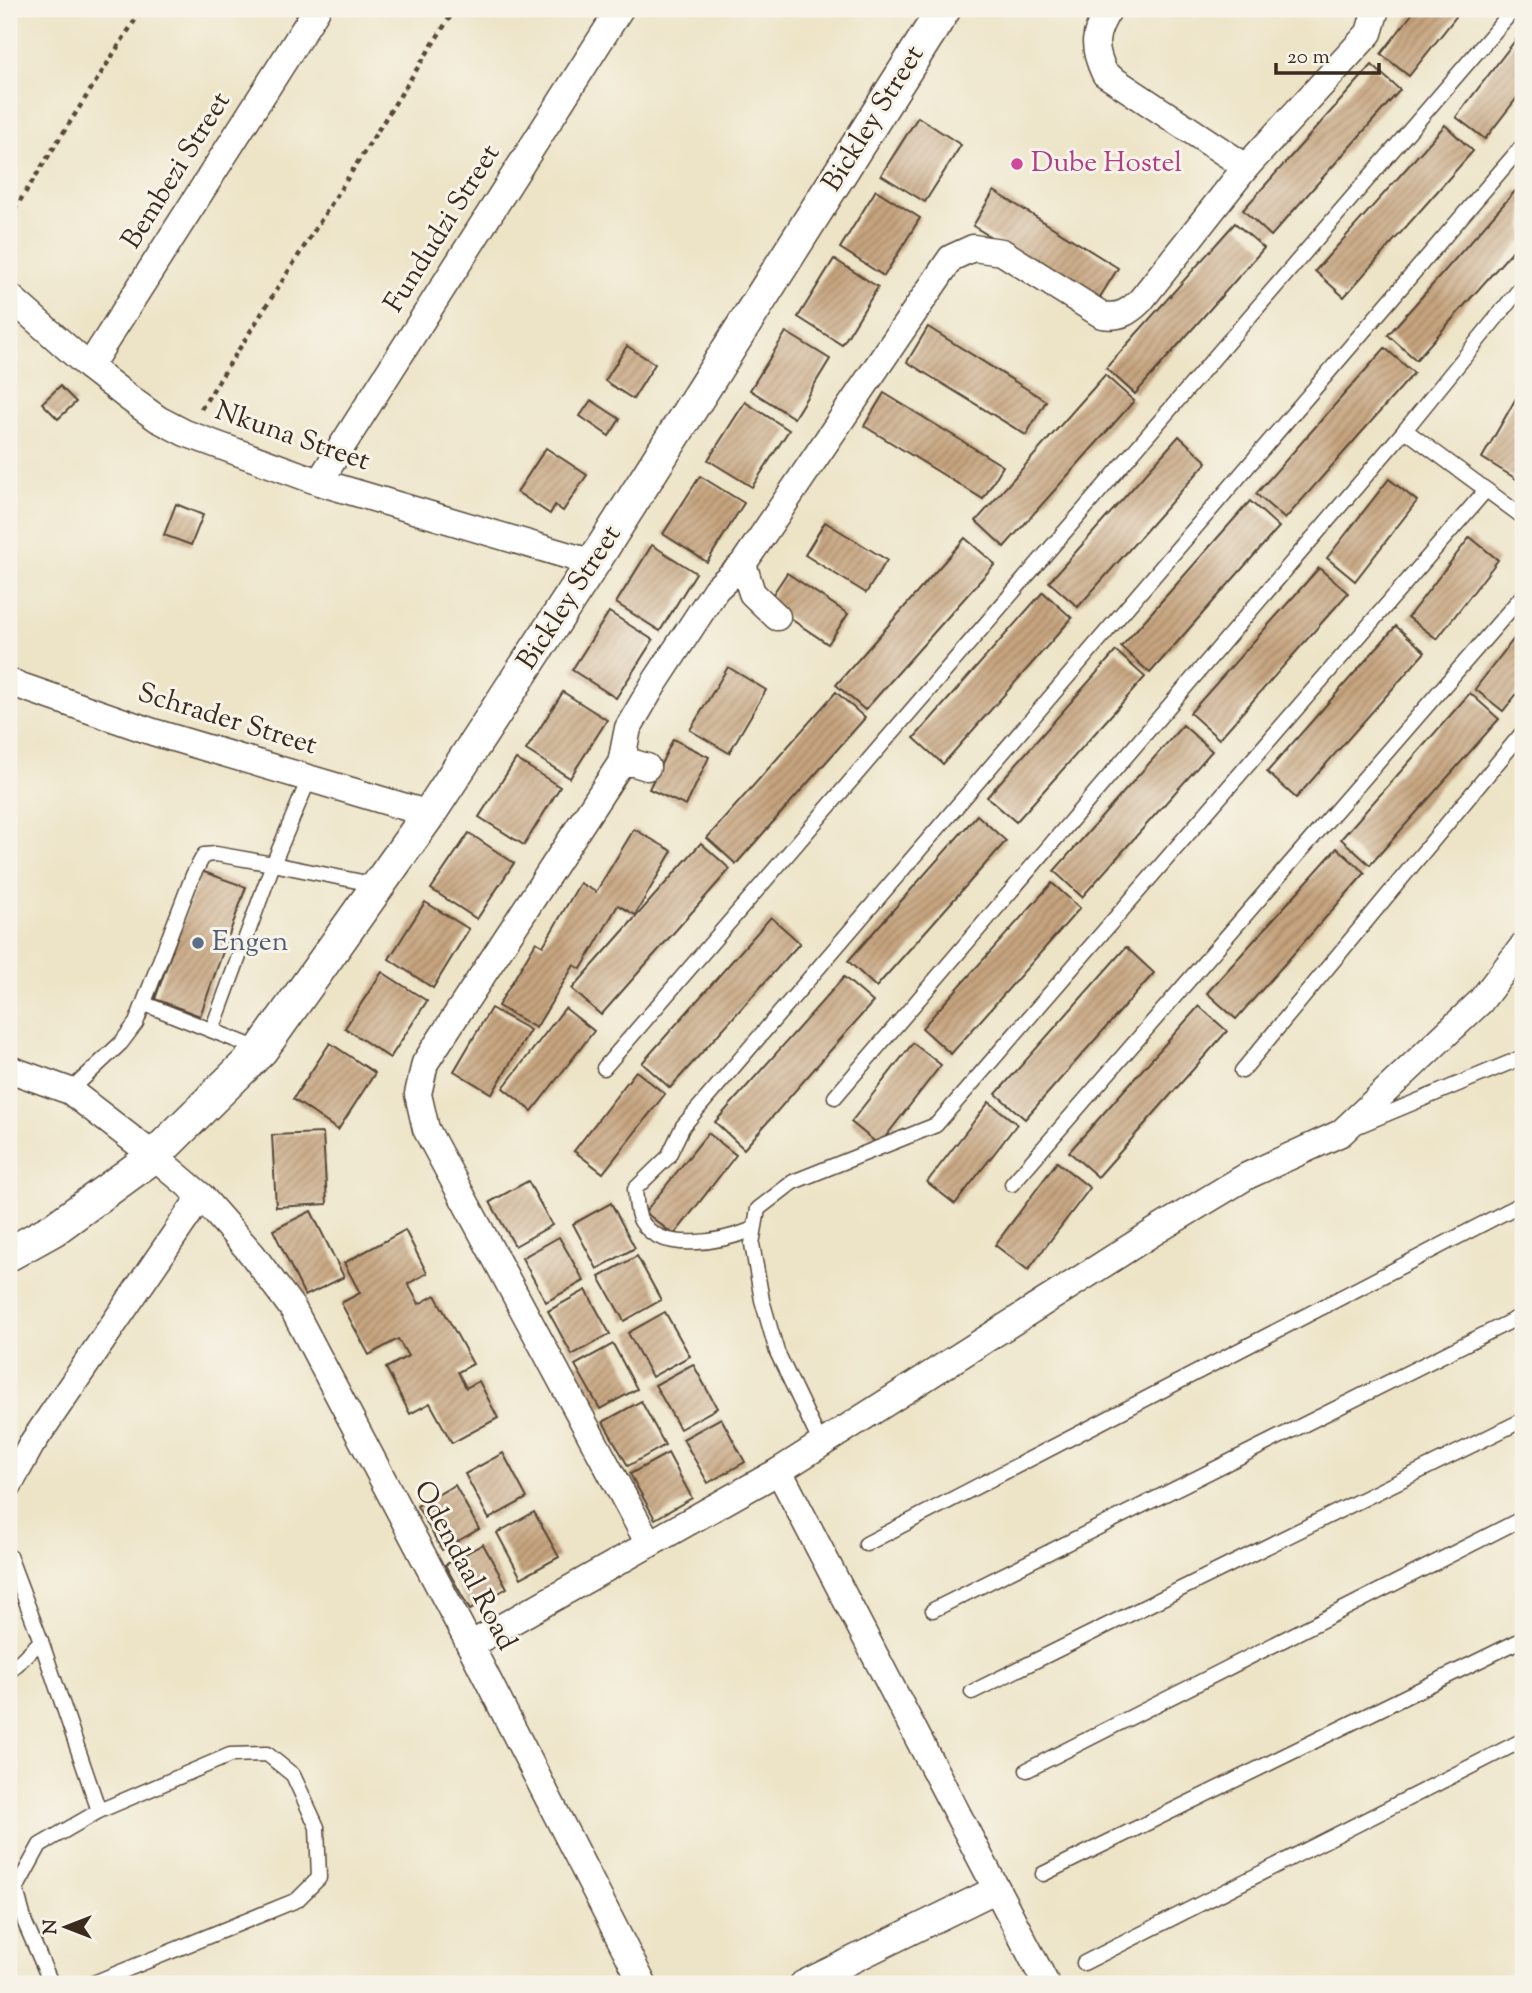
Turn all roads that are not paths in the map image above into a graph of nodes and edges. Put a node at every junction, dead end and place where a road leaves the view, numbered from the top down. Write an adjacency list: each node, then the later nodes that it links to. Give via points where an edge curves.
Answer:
1 (317, 9): 11 (street, Bembezi Street)
2 (620, 9): 13 (street, Fundudzi Street)
3 (944, 9): 16 (street, Bickley Street)
4 (1109, 9): 8 (street, via 1096,37 1097,56 1105,74)
5 (1376, 9): 8 (street, via 1369,33)
6 (1514, 9): 31 (lane)
7 (1523, 145): 41 (lane, via 683,1126 668,1157 635,1189 640,1220 656,1237 692,1242 734,1237)
8 (1246, 167): 17 (street, via 1127,313 1102,315 1002,252 973,248 951,258)
9 (1523, 285): 12 (lane)
10 (9, 296): 11 (street, Nkuna Street)
11 (89, 367): 13 (street, Nkuna Street, via 158,419 185,433)
12 (1405, 430): 14 (lane); 35 (lane)
13 (319, 482): 16 (street, Nkuna Street)
14 (1486, 490): 15 (lane); 41 (lane, via 936,1125 793,1182 758,1209)
15 (1523, 517)
16 (593, 563): 23 (street, Bickley Street)
17 (743, 564): 19 (street, via 751,593); 50 (street, via 716,589 654,682 628,728 634,765 437,1042 425,1063 418,1094 426,1129)
18 (1523, 595): 38 (lane)
19 (777, 617)
20 (9, 682): 22 (street, Schrader Street)
21 (1523, 732): 33 (lane)
22 (309, 779): 23 (street, Schrader Street); 24 (lane)
23 (429, 814): 25 (street, Bickley Street)
24 (273, 864): 25 (lane); 27 (lane, via 216,854 200,859); 28 (lane)
25 (377, 885): 29 (street, Bickley Street)
26 (1523, 946): 36 (street, via 1480,1002)
27 (145, 1003): 28 (lane); 34 (lane, via 121,1043)
28 (212, 1030): 29 (lane)
29 (261, 1050): 37 (street, Bickley Street)
30 (1523, 1057): 36 (lane)
31 (604, 1068)
32 (9, 1069): 34 (street, Odendaal Road)
33 (1242, 1071)
34 (70, 1091): 37 (street, Odendaal Road)
35 (835, 1097)
36 (1341, 1133): 46 (street, via 1247,1176)
37 (154, 1156): 39 (street, Odendaal Road); 42 (street, Bickley Street, via 54,1229)
38 (1012, 1184)
39 (201, 1196): 45 (street); 56 (street, Odendaal Road, via 293,1309)
40 (1523, 1203): 51 (lane)
41 (754, 1229): 46 (lane, via 751,1244 777,1352)
42 (9, 1254)
43 (1523, 1315): 53 (lane)
44 (1523, 1420): 58 (lane)
45 (20, 1441): 48 (street)
46 (821, 1444): 47 (street)
47 (779, 1471): 50 (street); 63 (street)
48 (9, 1485)
49 (1523, 1518): 60 (lane)
50 (649, 1544): 56 (street)
51 (866, 1544)
52 (9, 1556): 55 (lane)
53 (933, 1610)
54 (1523, 1639): 62 (lane)
55 (41, 1641): 57 (lane); 61 (lane)
56 (470, 1644): 67 (street, Odendaal Road)
57 (9, 1672)
58 (972, 1692)
59 (1523, 1740): 64 (lane)
60 (1027, 1770)
61 (99, 1811): 65 (lane, via 40,1845 16,1889 25,1923 51,1983); 66 (lane, via 230,1755 267,1754 293,1775 317,1827 318,1878 297,1900)
62 (1043, 1874)
63 (997, 1889): 68 (street); 69 (street)
64 (1084, 1962)
65 (56, 1984)
66 (91, 1984)
67 (643, 1984)
68 (803, 1984)
69 (1046, 1984)

